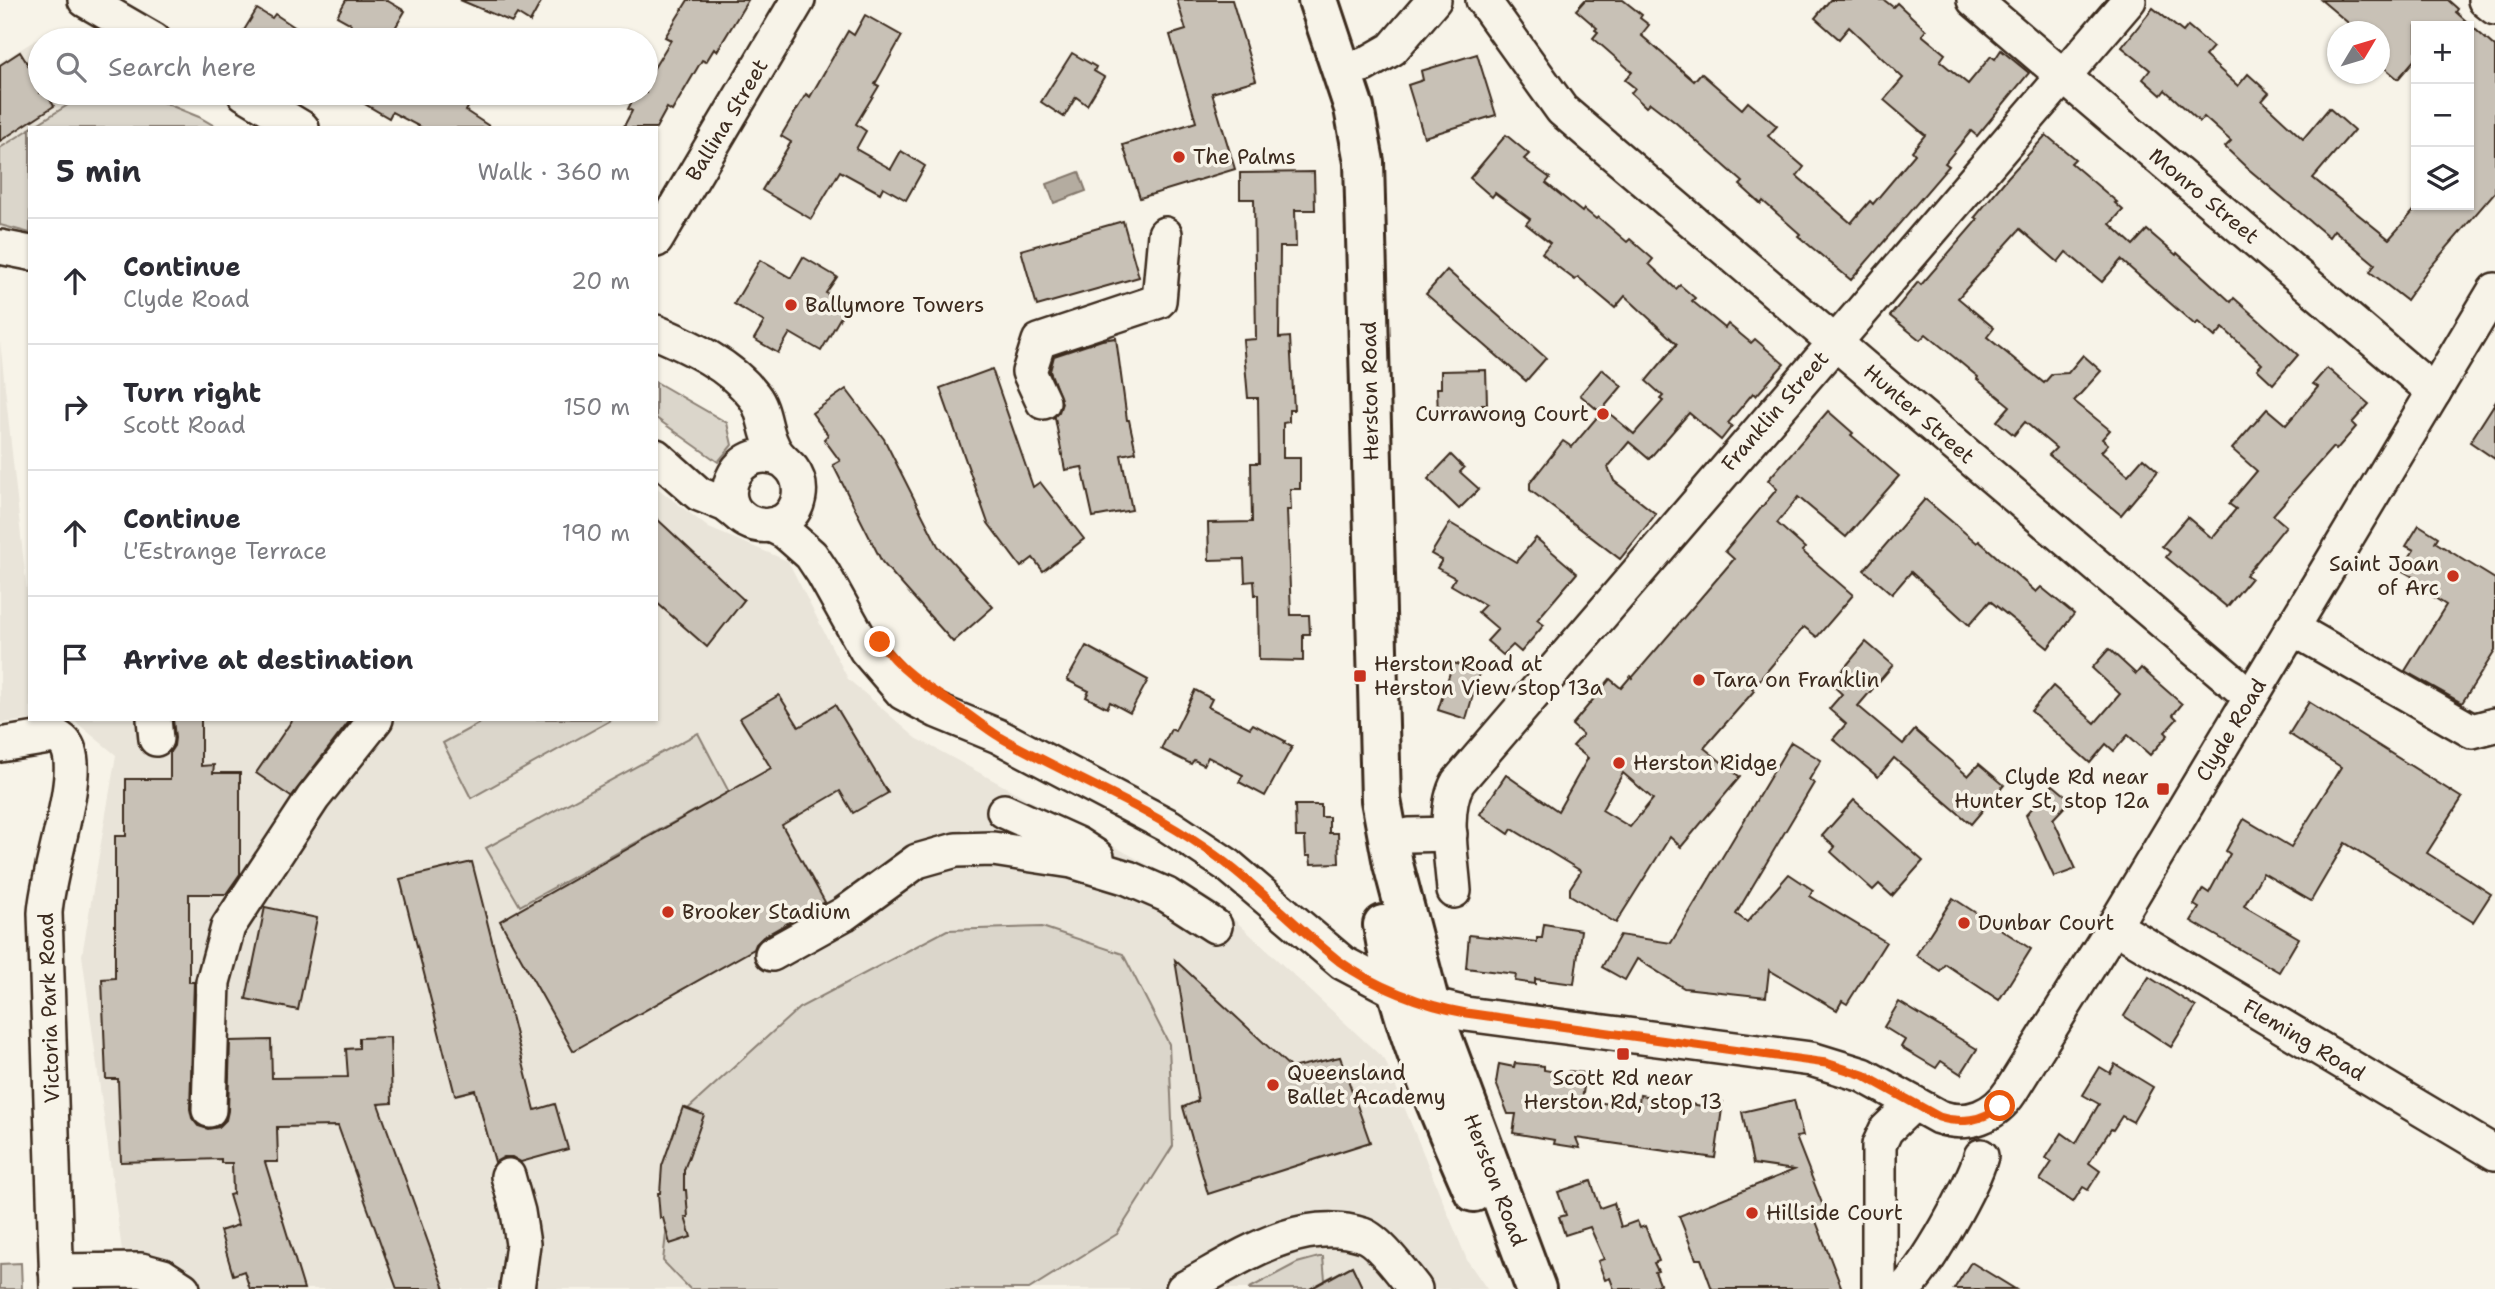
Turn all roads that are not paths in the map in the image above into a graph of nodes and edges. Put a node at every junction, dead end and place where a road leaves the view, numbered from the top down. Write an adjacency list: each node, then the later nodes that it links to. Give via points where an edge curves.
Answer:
1 (85, 0): 10 (street)
2 (798, 0): 16 (street, Ballina Street)
3 (1318, 0): 11 (main road, Herston Road)
4 (1434, 0): 11 (street, via 1392,49 1364,65)
5 (1483, 0): 21 (street, Hunter Street, via 1562,110)
6 (1974, 0): 12 (street, Monro Street)
7 (2129, 0): 12 (street, Franklin Street)
8 (2485, 0): 9 (street)
9 (2495, 8)
10 (134, 28)
11 (1340, 68): 46 (main road, Herston Road, via 1356,116 1364,162 1380,788)
12 (2063, 76): 21 (street, Franklin Street); 23 (street, Monro Street)
13 (264, 105): 14 (street)
14 (299, 126)
15 (1165, 233): 24 (street, via 1158,301 1039,341 1028,372)
16 (658, 237)
17 (0, 247): 18 (street)
18 (28, 253)
19 (2495, 290): 23 (street, Clyde Road)
20 (658, 333): 27 (street, via 702,355 745,386 760,405 771,443)
21 (1835, 341): 33 (street, Hunter Street); 39 (street, Franklin Street, via 1458,782 1452,795)
22 (658, 346): 28 (street, via 737,405 747,442)
23 (2434, 392): 32 (street, Clyde Road)
24 (1043, 401)
25 (658, 436): 28 (street, via 701,471 719,476)
26 (658, 458): 30 (street, via 699,494)
27 (783, 461): 28 (street, via 759,456); 29 (street, via 797,477)
28 (737, 469): 30 (street, via 730,495)
29 (799, 498): 31 (street, via 787,518); 34 (street, via 804,514 830,550 885,650)
30 (740, 516): 31 (street)
31 (771, 525): 34 (street, via 798,542 819,565 860,642 890,680 909,697)
32 (2292, 628): 33 (street, Clyde Road); 36 (street, via 2472,731)
33 (2250, 697): 44 (street, Clyde Road)
34 (940, 705): 46 (street, Clyde Road, via 1205,848 1343,963)
35 (374, 721): 49 (street, via 313,798 228,927 213,982)
36 (2495, 725)
37 (0, 745): 55 (street, Victoria Park Road, via 55,736 69,749 71,766 45,913)
38 (1004, 811): 41 (street, via 1077,844)
39 (1450, 834): 40 (street); 42 (street, Franklin Street)
40 (1409, 835)
41 (1128, 878): 43 (street, via 1167,895); 45 (street, via 1032,853 956,850 917,860 844,914)
42 (1454, 891)
43 (1215, 926)
44 (2113, 926): 48 (street, Clyde Road, via 2000,1106 1964,1121 1944,1119); 50 (street, Fleming Road)
45 (772, 954)
46 (1414, 999): 47 (street, Clyde Road, via 1466,1013 1811,1059); 54 (main road, Herston Road); 60 (main road, Herston Road, via 1415,1046)
47 (1878, 1083): 48 (street, Clyde Road); 52 (street, via 1871,1117)
48 (1924, 1108): 52 (street, via 1886,1130)
49 (209, 1110)
50 (2495, 1153)
51 (1981, 1156): 64 (street, via 1922,1269)
52 (1878, 1157): 63 (street)
53 (508, 1176): 57 (street, via 523,1244)
54 (1515, 1233): 61 (main road, via 1516,1266); 62 (main road, Herston Road)
55 (56, 1280): 56 (street, via 141,1270 163,1276)
56 (183, 1289)
57 (517, 1289)
58 (1183, 1289): 59 (street, via 1273,1241 1317,1228 1366,1235)
59 (1415, 1289)
60 (1511, 1289)
61 (1524, 1289)
62 (1536, 1289)
63 (1879, 1289)
64 (1903, 1289)

